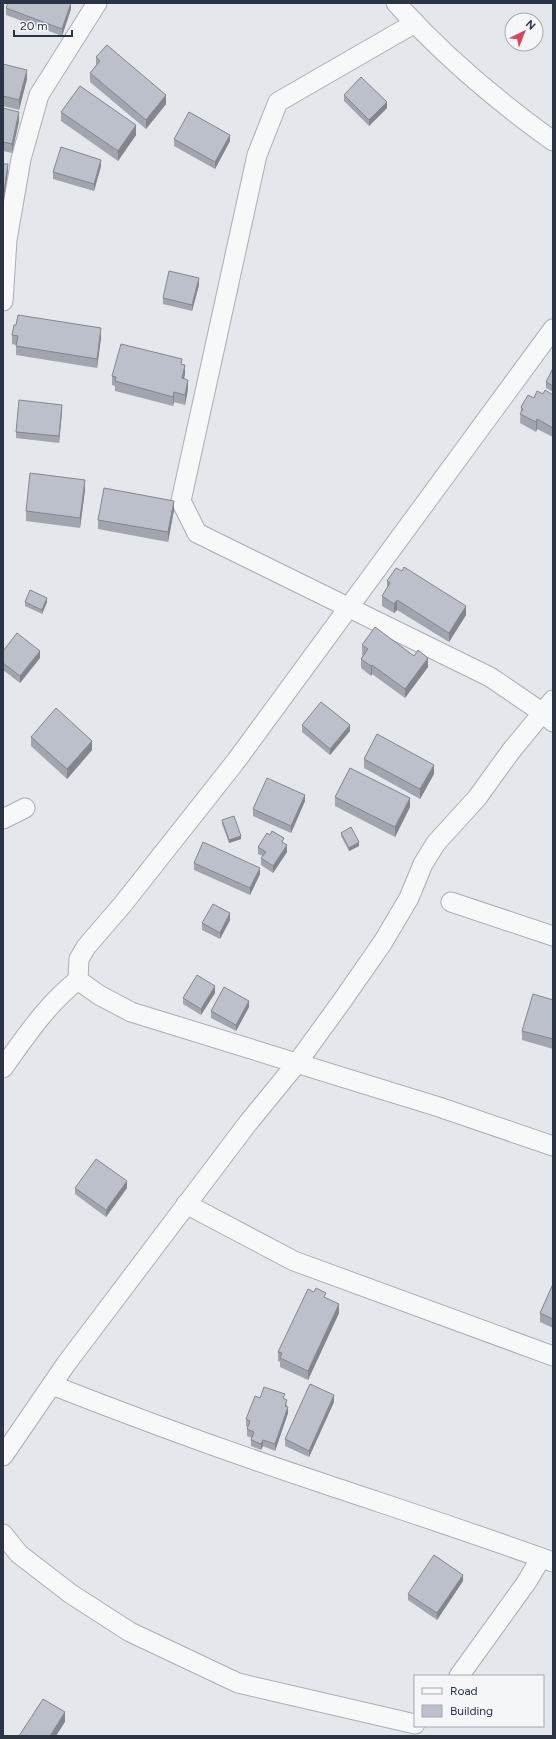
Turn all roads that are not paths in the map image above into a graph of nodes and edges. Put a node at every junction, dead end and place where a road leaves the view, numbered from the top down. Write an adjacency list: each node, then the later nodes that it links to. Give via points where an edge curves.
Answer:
1 (97, 3): 5 (street, via 39,95 21,158 7,240)
2 (396, 3): 3 (street)
3 (414, 23): 4 (street, via 482,86); 7 (street, via 278,102 257,155 181,501 197,533)
4 (553, 141)
5 (3, 301)
6 (553, 329): 7 (street)
7 (349, 607): 8 (street, via 490,677); 13 (street, via 236,761 86,948 79,960)
8 (550, 712): 14 (street, via 511,751 477,798 436,843 423,864 409,898 383,942)
9 (25, 808): 10 (street)
10 (3, 820)
11 (450, 902): 12 (street)
12 (553, 936)
13 (78, 980): 14 (street, via 131,1012); 15 (street, via 42,1014)
14 (297, 1063): 16 (street, via 440,1107); 17 (street)
15 (3, 1068)
16 (553, 1146)
17 (186, 1204): 18 (street, via 294,1261); 19 (street)
18 (553, 1356)
19 (52, 1385): 20 (street); 22 (street, via 153,1424)
20 (3, 1456)
21 (3, 1534): 24 (street, via 20,1554 77,1598 130,1632 238,1683)
22 (547, 1560): 23 (street, via 526,1583)
23 (460, 1675)
24 (414, 1724)
25 (422, 1727): 26 (street)
26 (416, 1736)

